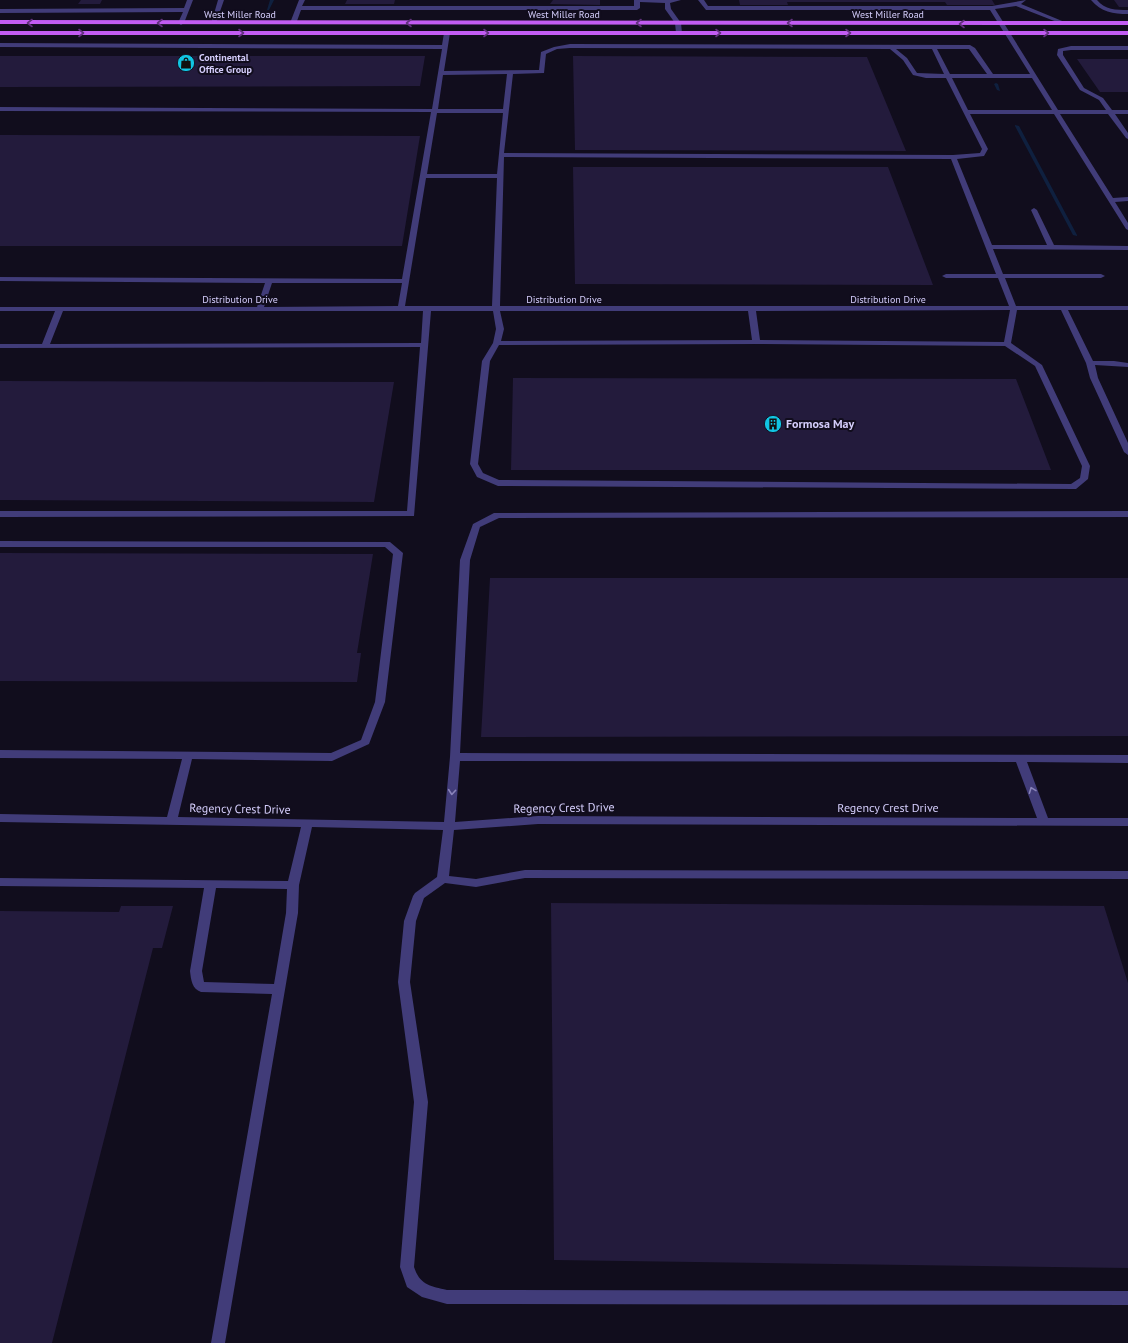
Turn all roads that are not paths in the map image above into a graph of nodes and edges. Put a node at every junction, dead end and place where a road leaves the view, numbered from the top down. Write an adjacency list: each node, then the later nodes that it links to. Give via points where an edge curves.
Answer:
1 (190, 0): 13 (street)
2 (221, 0): 20 (street)
3 (302, 0): 11 (street)
4 (678, 0): 9 (street)
5 (701, 0): 12 (street, via 706,8)
6 (1023, 0): 10 (street)
7 (1094, 0): 15 (street, via 1098,6)
8 (637, 1): 9 (street); 11 (street, via 638,8)
9 (667, 1): 22 (street, via 668,9)
10 (1017, 4): 12 (street); 26 (street)
11 (299, 8): 18 (street)
12 (992, 8): 25 (street)
13 (185, 10): 14 (street); 19 (street)
14 (0, 11)
15 (1110, 12): 16 (street); 23 (street)
16 (1128, 12)
17 (0, 22): 19 (main road, West Miller Road, one-way to 17)
18 (292, 22): 20 (main road, West Miller Road); 21 (main road, West Miller Road, one-way to 18)
19 (181, 23): 20 (main road, West Miller Road)
20 (213, 23): 27 (main road)
21 (448, 23): 22 (main road, West Miller Road, one-way to 21); 29 (main road)
22 (678, 23): 25 (main road, West Miller Road, one-way to 22); 30 (street)
23 (1118, 23): 24 (main road, West Miller Road); 26 (main road, West Miller Road)
24 (1128, 23)
25 (1001, 24): 26 (main road, West Miller Road); 31 (street)
26 (1064, 24)
27 (202, 32): 28 (main road, West Miller Road, one-way to 27); 29 (main road, West Miller Road, one-way to 29); 34 (street)
28 (0, 33)
29 (447, 33): 30 (main road, West Miller Road, one-way to 30); 36 (street)
30 (679, 33): 31 (main road, West Miller Road, one-way to 31)
31 (1007, 33): 32 (main road, West Miller Road, one-way to 32); 43 (street)
32 (1128, 33)
33 (0, 45): 34 (street)
34 (196, 46): 36 (street)
35 (933, 46): 37 (street); 41 (street); 42 (street, via 970,47)
36 (445, 47): 40 (street)
37 (891, 47): 39 (street, via 570,46 556,48 543,54 542,72); 41 (street, via 905,59 915,74)
38 (1128, 48): 48 (street, via 1060,50 1060,55 1082,89 1101,99)
39 (510, 72): 40 (street); 46 (street)
40 (440, 73): 45 (street)
41 (949, 76): 42 (street); 47 (street)
42 (991, 76): 43 (street)
43 (1033, 76): 50 (street)
44 (0, 110): 45 (street)
45 (434, 111): 46 (street); 54 (street)
46 (506, 111): 52 (street)
47 (967, 112): 50 (street); 53 (street, via 985,149 982,155)
48 (1112, 112): 49 (street); 50 (street); 51 (street)
49 (1128, 112)
50 (1056, 113): 57 (street)
51 (1128, 137)
52 (501, 155): 53 (street); 55 (street)
53 (953, 157): 60 (street)
54 (423, 176): 55 (street); 68 (street)
55 (500, 176): 75 (street)
56 (1128, 199): 57 (street)
57 (1110, 200): 59 (street)
58 (1034, 210): 61 (street)
59 (1128, 228)
60 (989, 247): 61 (street); 64 (street)
61 (1052, 248): 62 (street)
62 (1128, 248)
63 (946, 276): 64 (street)
64 (1001, 276): 65 (street); 77 (street)
65 (1101, 276)
66 (0, 279): 67 (street)
67 (269, 281): 68 (street); 72 (street)
68 (406, 281): 73 (street)
69 (1128, 308): 78 (street, Distribution Drive)
70 (0, 309): 71 (street, Distribution Drive)
71 (60, 309): 72 (street, Distribution Drive); 84 (street)
72 (260, 309): 73 (street, Distribution Drive)
73 (401, 309): 74 (street, Distribution Drive)
74 (427, 309): 75 (street, Distribution Drive); 82 (street)
75 (496, 309): 76 (street, Distribution Drive); 80 (street, via 500,329)
76 (752, 309): 77 (street, Distribution Drive); 79 (street)
77 (1014, 309): 78 (street, Distribution Drive); 81 (street)
78 (1064, 309): 85 (street)
79 (756, 342): 80 (street); 81 (street)
80 (497, 343): 81 (street, via 486,361 474,464 480,475 498,483 1073,487 1084,479 1086,466 1038,365)
81 (1007, 344)
82 (424, 345): 84 (street); 88 (street, via 411,514)
83 (0, 346): 84 (street)
84 (45, 346)
85 (1090, 363): 86 (street); 87 (street, via 1094,378)
86 (1128, 365)
87 (1128, 452)
88 (0, 514)
89 (1128, 514): 93 (street, via 497,515 476,526 465,560)
90 (0, 544): 92 (street, via 387,544 398,553 380,702 365,742 332,756)
91 (0, 754): 92 (street)
92 (188, 755): 97 (street)
93 (455, 757): 94 (street); 101 (street, one-way to 101)
94 (1020, 758): 95 (street); 98 (street, one-way to 94)
95 (1128, 759)
96 (0, 818): 97 (street, Regency Crest Drive)
97 (172, 821): 100 (street, Regency Crest Drive)
98 (1044, 822): 99 (street, Regency Crest Drive); 101 (street, Regency Crest Drive, via 538,820)
99 (1128, 822)
100 (307, 823): 101 (street, Regency Crest Drive); 106 (street)
101 (449, 826): 103 (street)
102 (1128, 876): 103 (street, via 525,874 476,883)
103 (443, 880): 108 (street, via 419,896 410,921 404,982 421,1102 407,1266 412,1282 427,1292 447,1297)
104 (0, 882): 105 (street)
105 (211, 883): 106 (street); 107 (street, via 196,971 197,981 201,987)
106 (293, 885): 107 (street, via 292,913)
107 (279, 989): 109 (street)
108 (1128, 1298)
109 (218, 1343)

